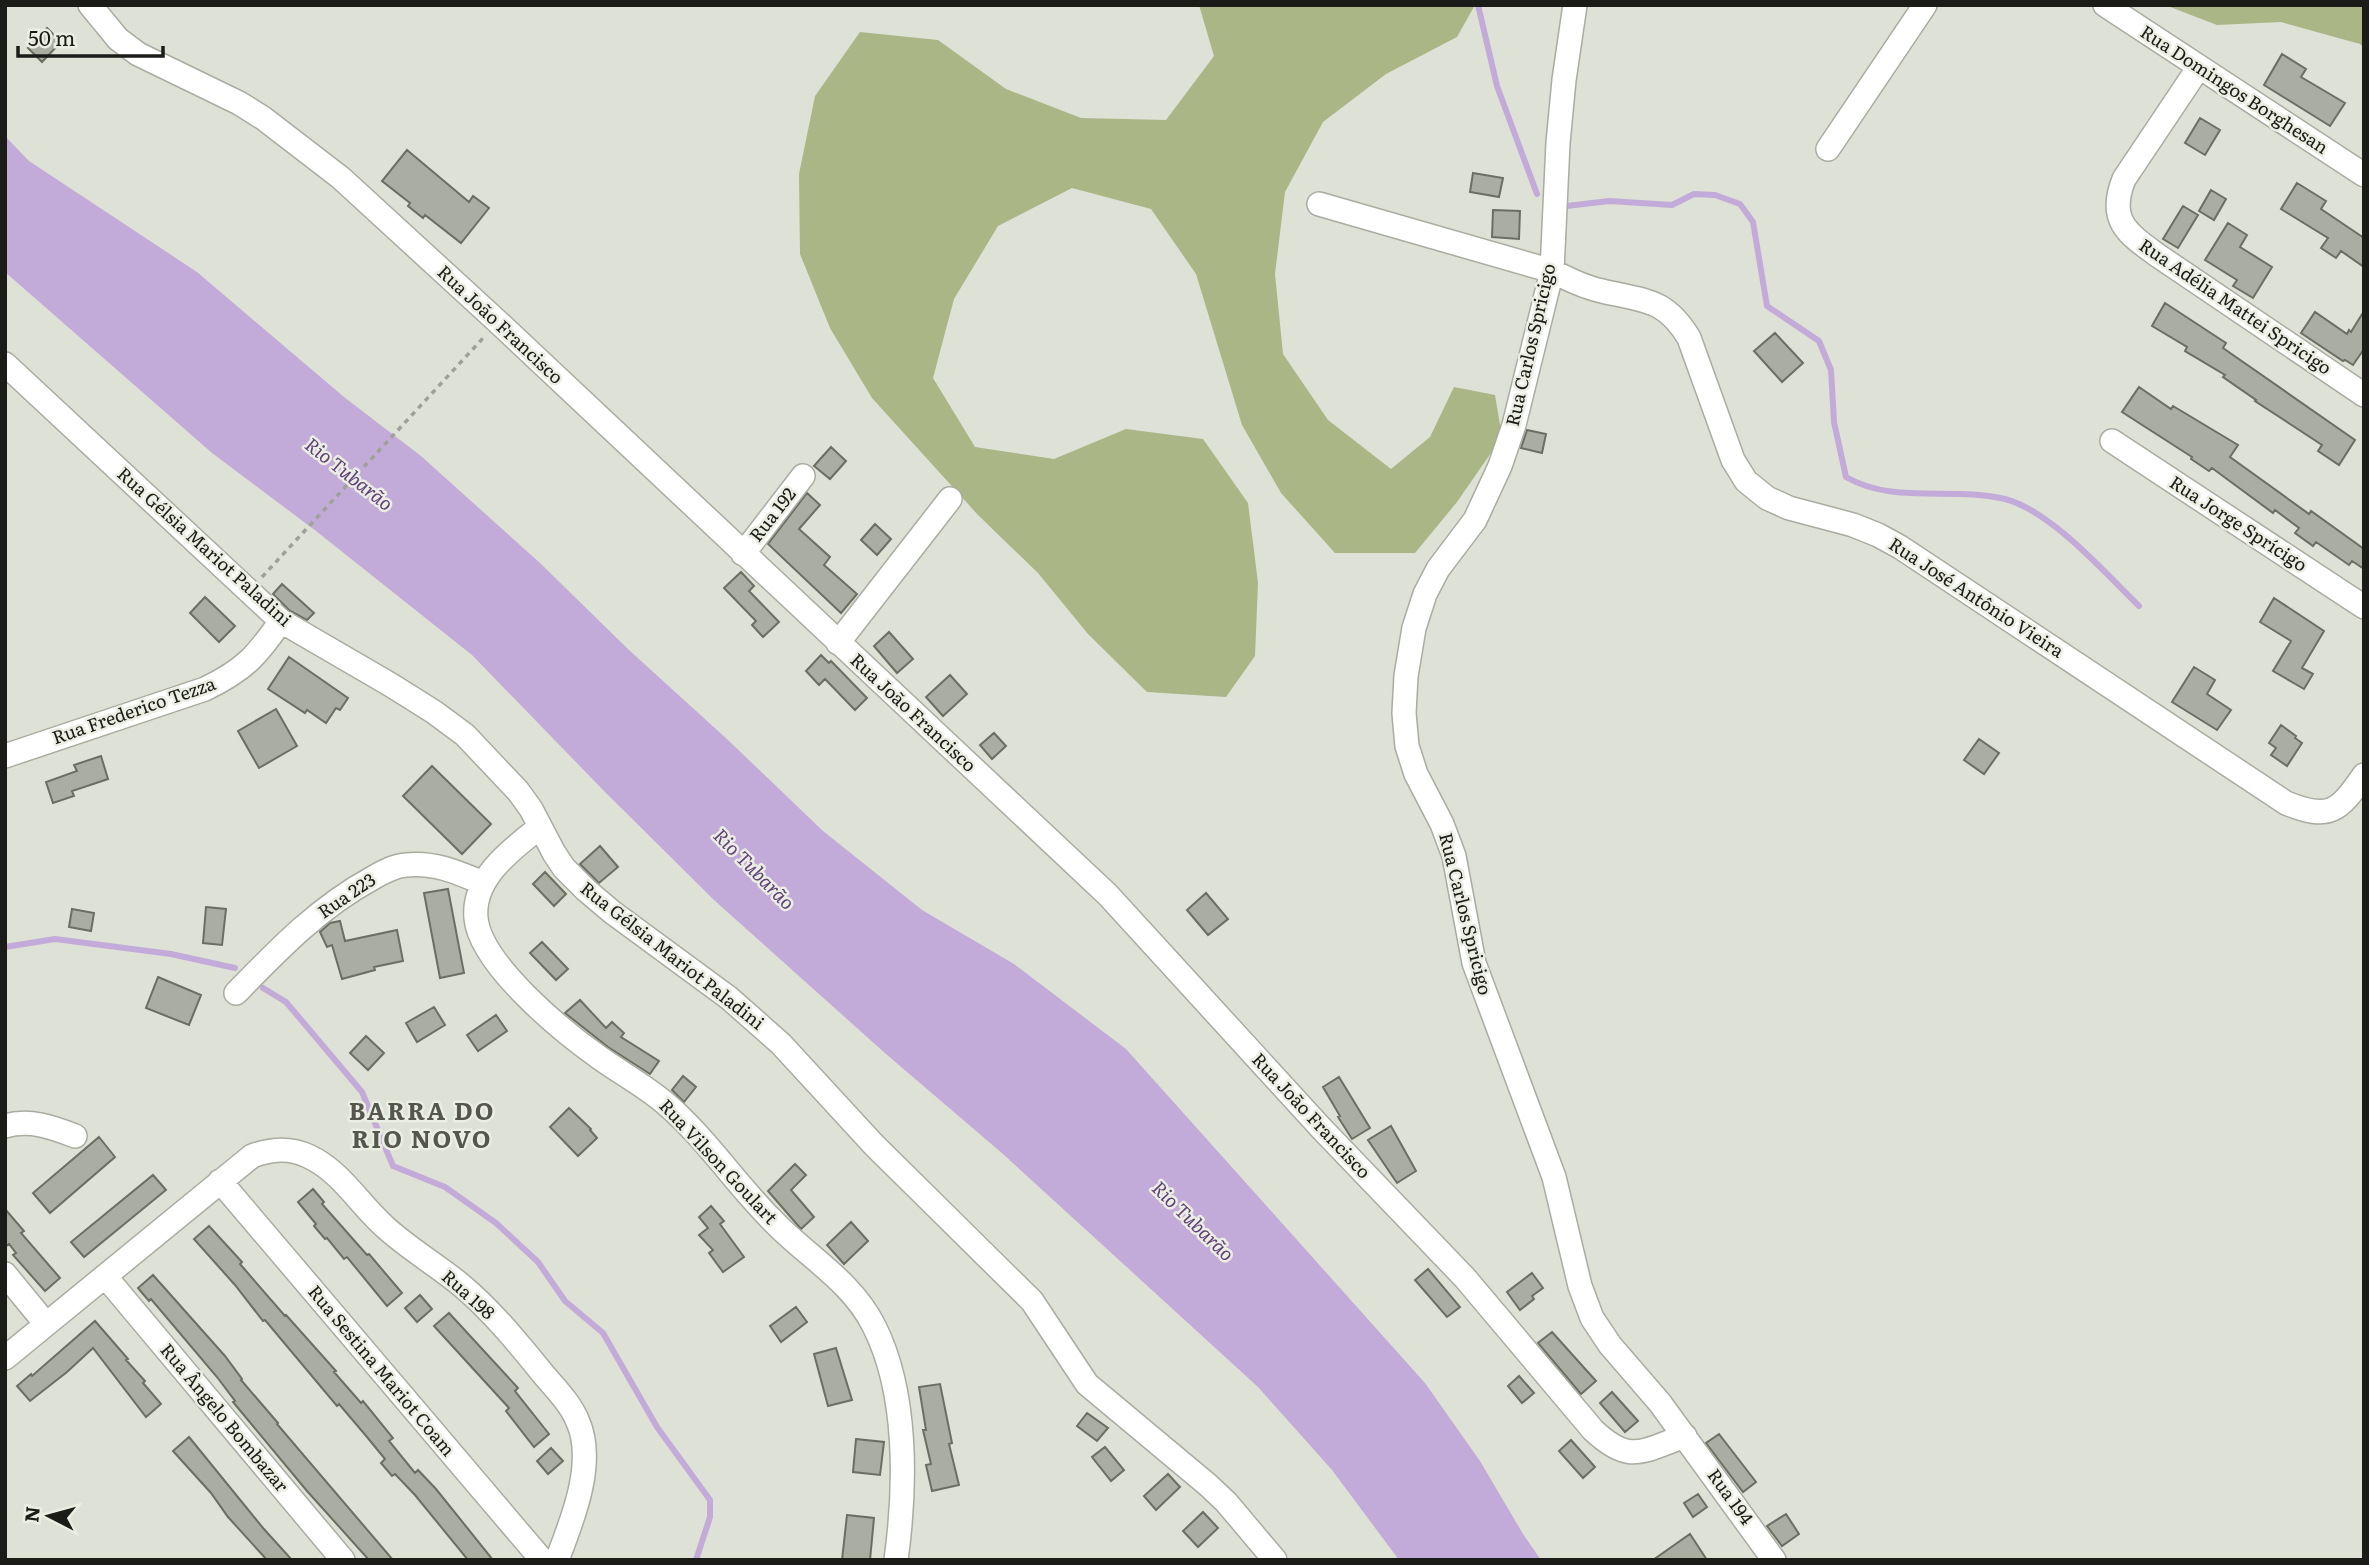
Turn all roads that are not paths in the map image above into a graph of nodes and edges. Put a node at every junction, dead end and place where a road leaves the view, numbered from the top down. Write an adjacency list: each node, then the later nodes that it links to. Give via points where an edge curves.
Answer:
1 (90, 5): 15 (street, Rua João Francisco, via 118,39 138,54 239,103 316,157)
2 (1575, 5): 9 (street, Rua Carlos Spricigo, via 1558,143)
3 (1925, 5): 6 (street)
4 (2105, 5): 5 (street, Rua Domingos Borghesan)
5 (2199, 67): 7 (street, Rua Domingos Borghesan); 11 (street, Rua Adélia Mattei Spricigo, via 2124,179 2117,210 2124,227 2160,257)
6 (1828, 149)
7 (2364, 175)
8 (1319, 204): 9 (street, Rua José Antônio Vieira)
9 (1552, 271): 20 (street, Rua José Antônio Vieira, via 1587,287 1667,310 1680,324 1698,360 1733,460 1746,481 1767,498 1853,525 1900,547 2286,803 2318,813 2342,804); 31 (street, Rua Carlos Spricigo, via 1500,466 1475,520 1438,569 1414,628 1406,676 1406,746 1454,856 1474,963 1554,1177 1592,1318)
10 (5, 364): 17 (street, Rua Gélsia Mariot Paladini)
11 (2364, 394)
12 (2112, 442): 16 (street, Rua Jorge Sprícigo)
13 (803, 476): 15 (street, Rua 192)
14 (950, 499): 18 (street)
15 (743, 554): 18 (street, Rua João Francisco)
16 (2364, 607)
17 (281, 621): 19 (street, Rua Frederico Tezza, via 248,664 205,689); 21 (street, Rua Gélsia Mariot Paladini, via 391,685 465,735 518,791)
18 (838, 643): 31 (street, Rua João Francisco, via 1142,930 1321,1128 1465,1278 1608,1445 1625,1453 1640,1452)
19 (5, 756)
20 (2364, 775)
21 (540, 827): 22 (street, via 513,848); 36 (street, Rua Gélsia Mariot Paladini, via 564,868 586,890 729,998 781,1044 866,1137 1032,1301 1087,1384 1208,1485)
22 (483, 883): 23 (street, Rua 223, via 448,868 427,865 385,871 318,914); 35 (street, Rua Vilson Goulart, via 476,902 478,932 503,971 579,1041 682,1119 772,1221 839,1278 873,1324 886,1351 899,1424 902,1502)
23 (236, 993)
24 (5, 1126): 25 (street, via 46,1125)
25 (75, 1136)
26 (220, 1181): 28 (street, Rua 198); 33 (street, Rua Sestina Mariot Coam); 34 (street, Rua 198, via 265,1151 293,1150 313,1158 332,1171 395,1236 473,1296 524,1351 569,1405 583,1436 578,1499)
27 (5, 1274): 29 (street)
28 (105, 1276): 29 (street, Rua 198); 32 (street, Rua Ângelo Bombazar)
29 (46, 1324): 30 (street, Rua 198)
30 (5, 1358)
31 (1685, 1436): 37 (street, Rua 194)
32 (343, 1560)
33 (542, 1560)
34 (556, 1560)
35 (897, 1560)
36 (1275, 1560)
37 (1774, 1560)

